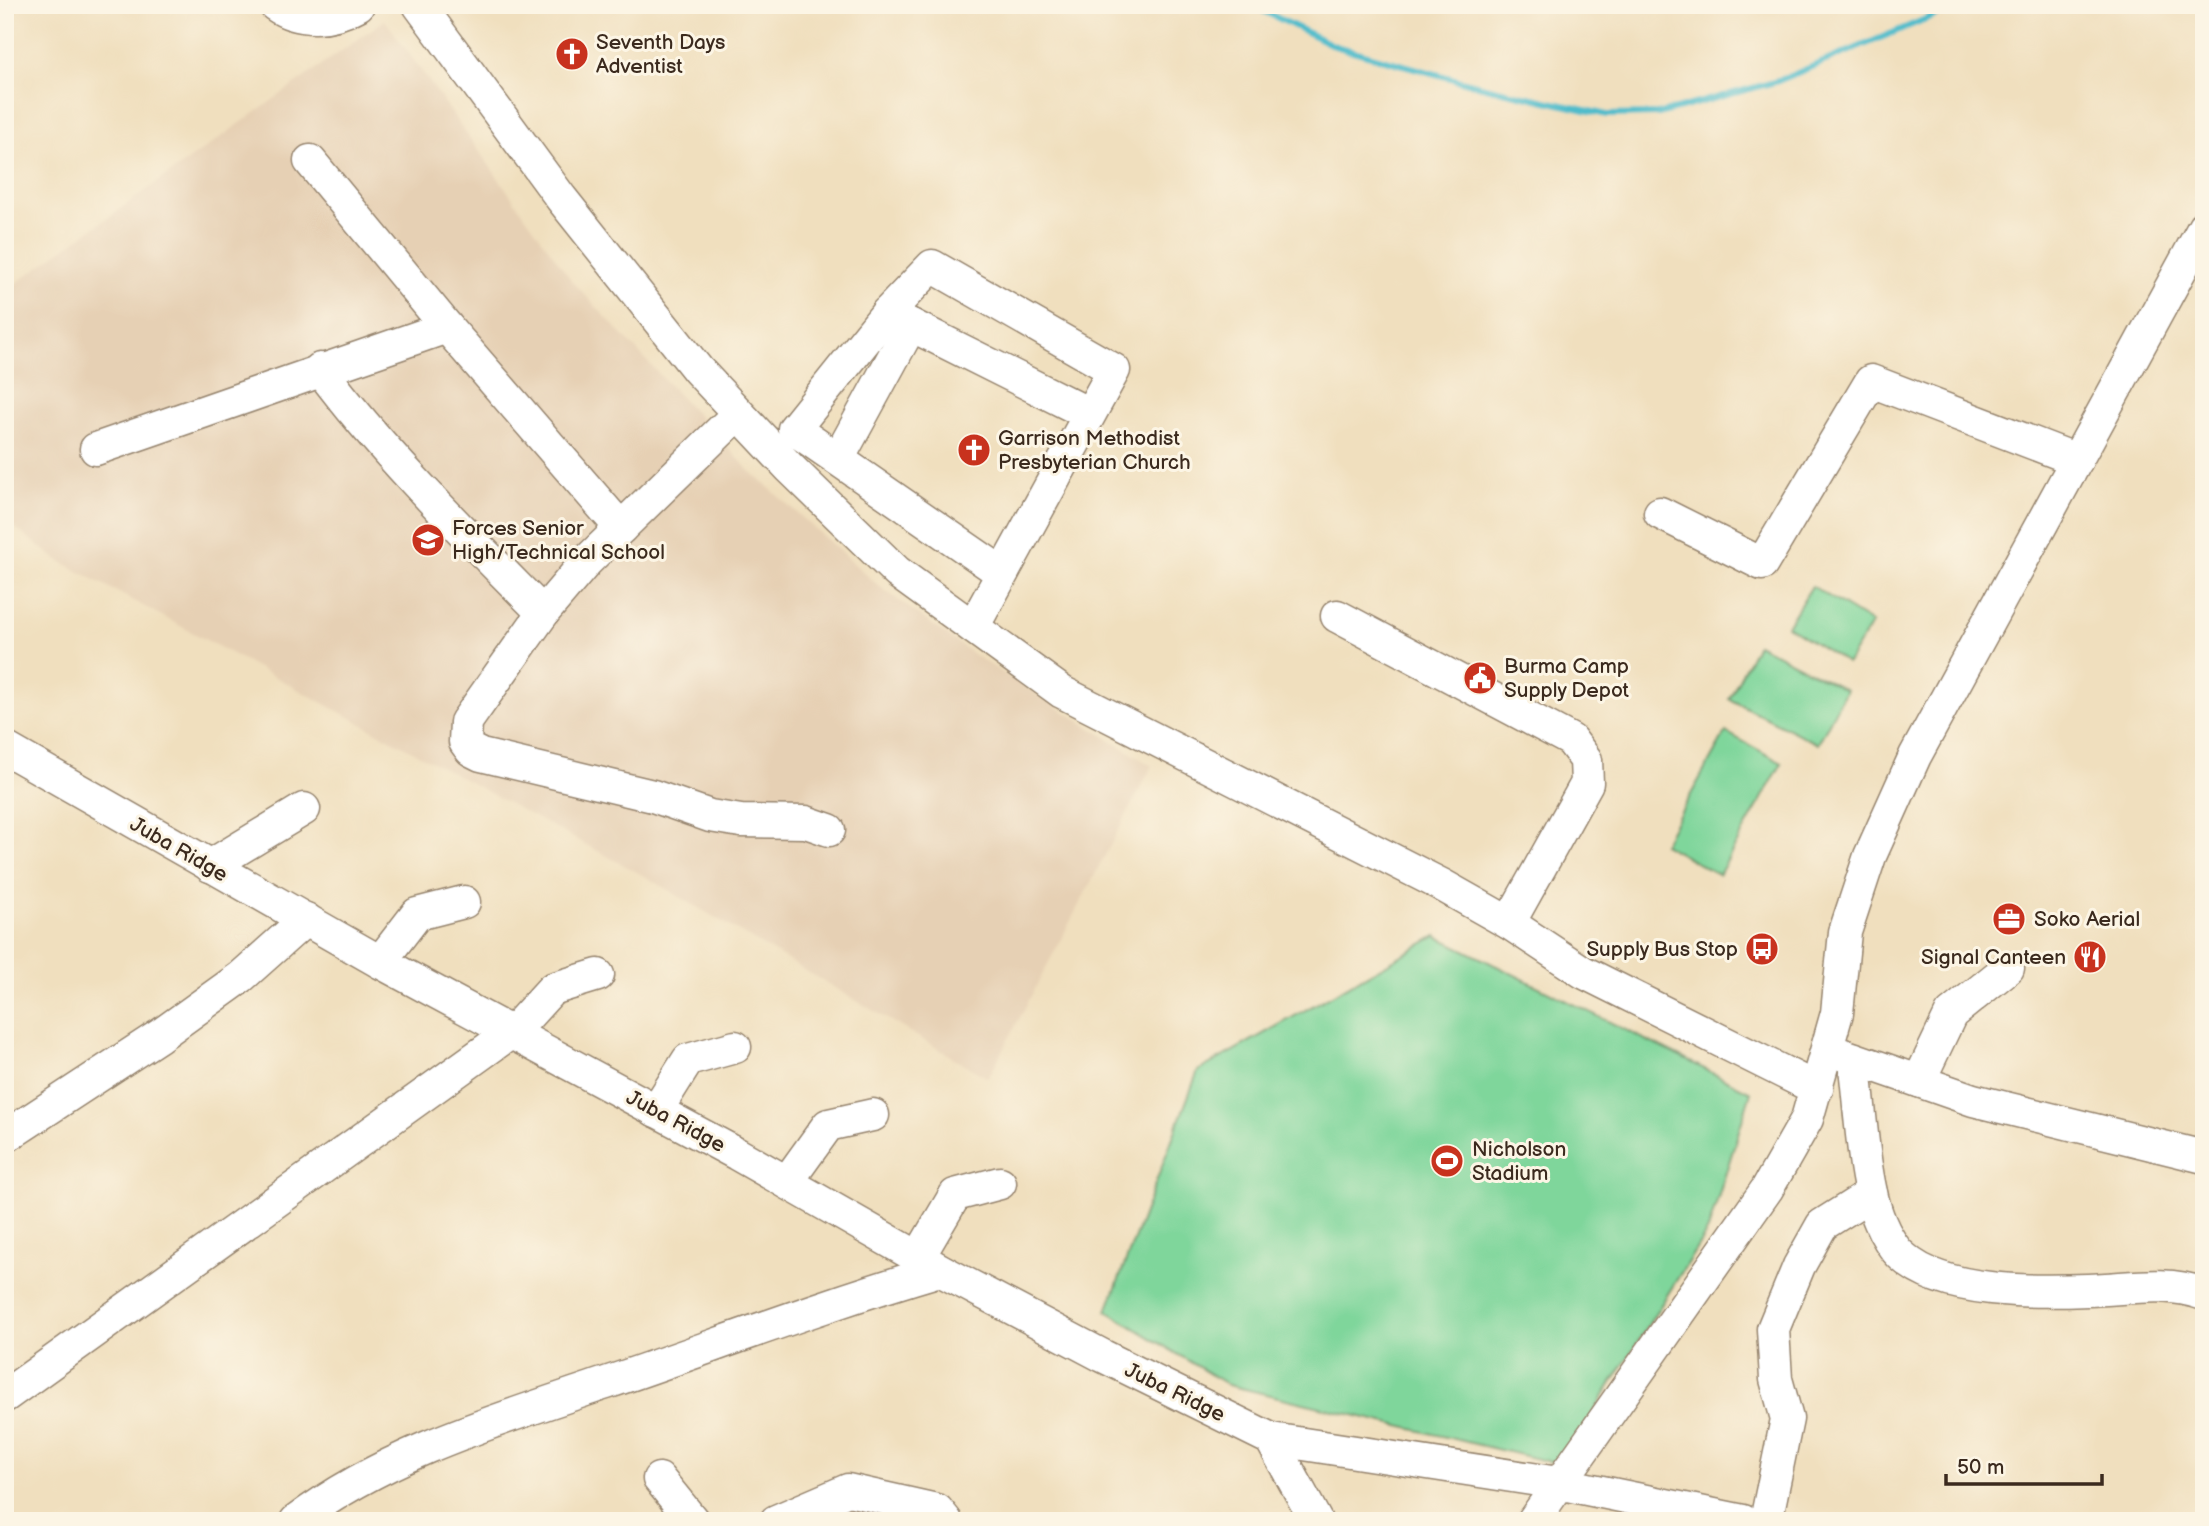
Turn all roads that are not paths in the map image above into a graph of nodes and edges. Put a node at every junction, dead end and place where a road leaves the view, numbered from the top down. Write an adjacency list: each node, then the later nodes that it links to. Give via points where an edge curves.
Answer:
1 (275, 5): 2 (street, via 287,14 306,16 329,16)
2 (358, 5)
3 (419, 5): 9 (street, via 561,198)
4 (310, 161): 7 (street)
5 (2204, 227): 13 (street)
6 (899, 319): 10 (street); 10 (street, via 932,265 1114,370); 12 (street); 12 (street, via 794,429)
7 (447, 327): 8 (street); 15 (street)
8 (320, 369): 11 (street); 17 (street, via 444,514)
9 (738, 414): 15 (street); 19 (street, via 897,572)
10 (1089, 414): 16 (street)
11 (96, 449)
12 (838, 459): 16 (street)
13 (2077, 460): 14 (street, via 1871,381 1762,564); 32 (street, via 1915,757 1870,856 1845,932 1837,1013)
14 (1660, 513)
15 (621, 528): 17 (street)
16 (1002, 573): 19 (street)
17 (543, 612): 22 (street, via 466,722 465,742 471,750 653,796 710,816 806,822)
18 (1337, 616): 26 (street, via 1571,740 1586,760 1587,783)
19 (973, 627): 26 (street, via 1062,692)
20 (5, 748): 23 (street, Juba Ridge)
21 (304, 809): 23 (street)
22 (829, 830)
23 (209, 866): 25 (street, Juba Ridge)
24 (464, 902): 27 (street, via 417,914)
25 (306, 919): 27 (street, Juba Ridge); 37 (street, via 241,977)
26 (1509, 923): 34 (street, via 1583,972)
27 (380, 962): 30 (street, Juba Ridge)
28 (2008, 968): 33 (street, via 1951,1014)
29 (597, 975): 30 (street, via 552,989)
30 (511, 1033): 35 (street, Juba Ridge); 44 (street)
31 (735, 1047): 35 (street, via 688,1060)
32 (1841, 1054): 33 (street); 34 (street); 41 (street)
33 (1919, 1081): 38 (street, via 1973,1100)
34 (1817, 1089): 47 (street, via 1807,1119 1767,1189)
35 (656, 1111): 39 (street, Juba Ridge)
36 (873, 1115): 39 (street, via 828,1125)
37 (5, 1137)
38 (2204, 1157)
39 (787, 1182): 42 (street, Juba Ridge)
40 (1000, 1182): 42 (street, via 955,1195)
41 (1871, 1194): 43 (street, via 1880,1223 1902,1257 1930,1274 2026,1292 2160,1284); 55 (street, via 1822,1225 1773,1329 1776,1378 1787,1419)
42 (929, 1264): 45 (street, Juba Ridge); 48 (street, via 483,1424 384,1468)
43 (2204, 1294)
44 (5, 1396)
45 (1271, 1439): 47 (street, Juba Ridge); 52 (street)
46 (659, 1479): 49 (street)
47 (1558, 1483): 53 (street); 54 (street, Juba Ridge)
48 (313, 1516)
49 (693, 1521)
50 (776, 1521): 51 (street, via 848,1490 937,1510)
51 (946, 1521)
52 (1316, 1521)
53 (1533, 1521)
54 (1743, 1521)
55 (1766, 1521)

